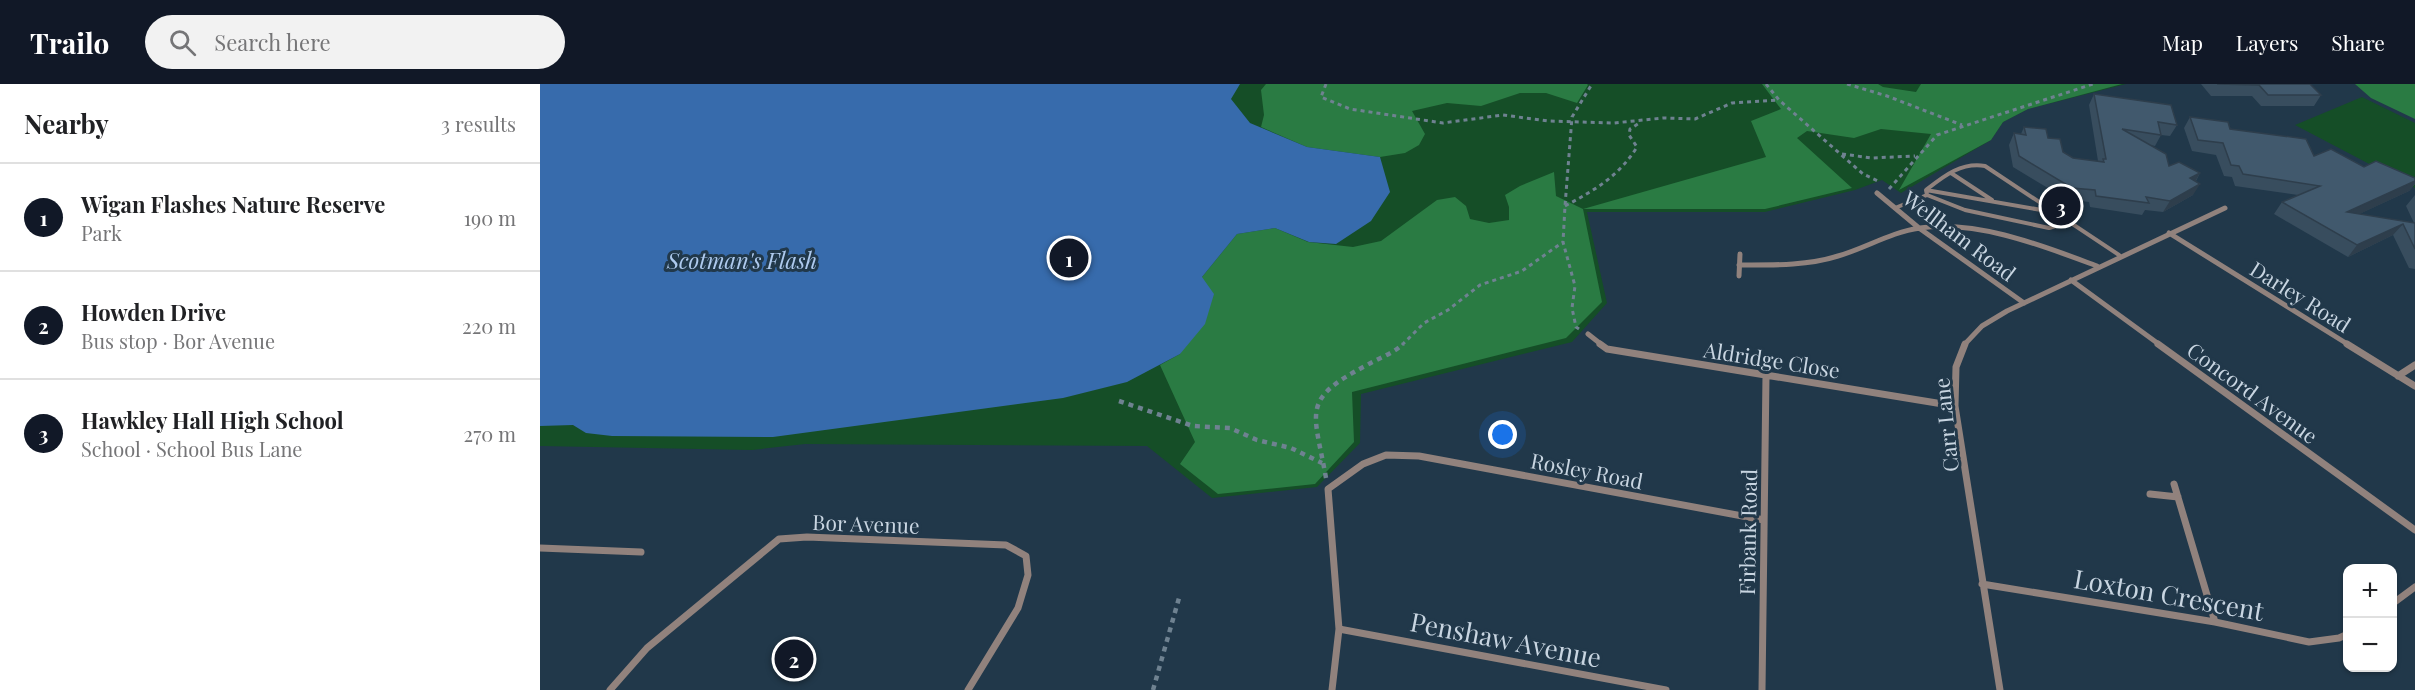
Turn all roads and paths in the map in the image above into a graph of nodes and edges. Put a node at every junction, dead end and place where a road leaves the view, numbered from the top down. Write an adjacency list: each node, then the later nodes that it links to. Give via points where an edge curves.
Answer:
1 (1326, 84): 8 (path, via 1321,97 1350,109 1425,122 1503,115)
2 (1592, 84): 8 (path)
3 (1766, 84): 6 (path)
4 (1847, 84): 9 (path)
5 (2093, 84): 9 (path)
6 (1779, 100): 7 (path, via 1732,103 1695,119); 10 (path)
7 (1645, 120): 8 (path); 16 (path, via 1630,129 1629,135 1637,147 1626,166 1602,186)
8 (1572, 121): 16 (path)
9 (1963, 126): 11 (path, via 1937,135)
10 (1840, 154): 11 (path, via 1872,158); 13 (path, via 1878,181)
11 (1916, 156): 13 (path, via 1891,188)
12 (1951, 172): 14 (lane); 15 (lane); 19 (lane, via 1974,163 1984,166)
13 (1877, 193): 17 (street, Wellham Road)
14 (1927, 193): 15 (lane); 17 (lane); 20 (lane, via 1965,210 2049,228)
15 (1994, 201): 19 (lane)
16 (1564, 206): 23 (path)
17 (1895, 208): 21 (street, Wellham Road)
18 (2225, 208): 22 (street, Carr Lane)
19 (2059, 214): 20 (lane)
20 (2069, 222): 25 (lane)
21 (1919, 228): 26 (street, via 1840,256 1800,265); 27 (street, via 1953,226 2050,248); 30 (street, Wellham Road)
22 (2169, 233): 25 (street, Carr Lane); 34 (street, Darley Road)
23 (1563, 242): 31 (path, via 1575,286 1572,308 1576,327); 38 (path, via 1522,271 1480,285 1424,323 1399,348 1338,380 1324,392 1316,405)
24 (1740, 254): 26 (street)
25 (2120, 255): 27 (street, Carr Lane)
26 (1739, 265): 28 (street)
27 (2097, 266): 29 (street, Carr Lane)
28 (1738, 276)
29 (2071, 280): 30 (street, Carr Lane); 44 (street, Concord Avenue)
30 (2024, 303): 37 (street, Carr Lane, via 1984,326 1966,343 1955,366)
31 (1588, 334): 33 (street, Aldridge Close, via 1607,350)
32 (2415, 365): 34 (street)
33 (1766, 375): 37 (street, Aldridge Close); 43 (street, Firbank Road)
34 (2398, 376): 35 (street, Darley Road)
35 (2415, 386)
36 (1119, 401): 38 (path, via 1192,426 1230,429 1291,448)
37 (1955, 406): 47 (street, Carr Lane)
38 (1323, 463): 40 (path)
39 (2174, 484): 42 (street)
40 (1328, 489): 43 (street, Rosley Road, via 1363,464 1386,455 1419,456); 52 (street)
41 (2150, 494): 42 (street)
42 (2178, 497): 51 (street)
43 (1764, 520): 59 (street, Firbank Road)
44 (2415, 530)
45 (540, 548): 46 (street)
46 (641, 552)
47 (1982, 584): 51 (street, Loxton Crescent); 60 (street, Carr Lane)
48 (2415, 587): 50 (street)
49 (1179, 598): 56 (path)
50 (2397, 600)
51 (2215, 622): 53 (street, Loxton Crescent, via 2309,642)
52 (1339, 629): 57 (street); 58 (street, Penshaw Avenue)
53 (2343, 636)
54 (610, 690): 55 (street, Bor Avenue, via 647,648 779,539 807,537 1006,545 1026,556 1028,575 1018,608)
55 (968, 690)
56 (1154, 690)
57 (1332, 690)
58 (1666, 690)
59 (1762, 690)
60 (2000, 690)

